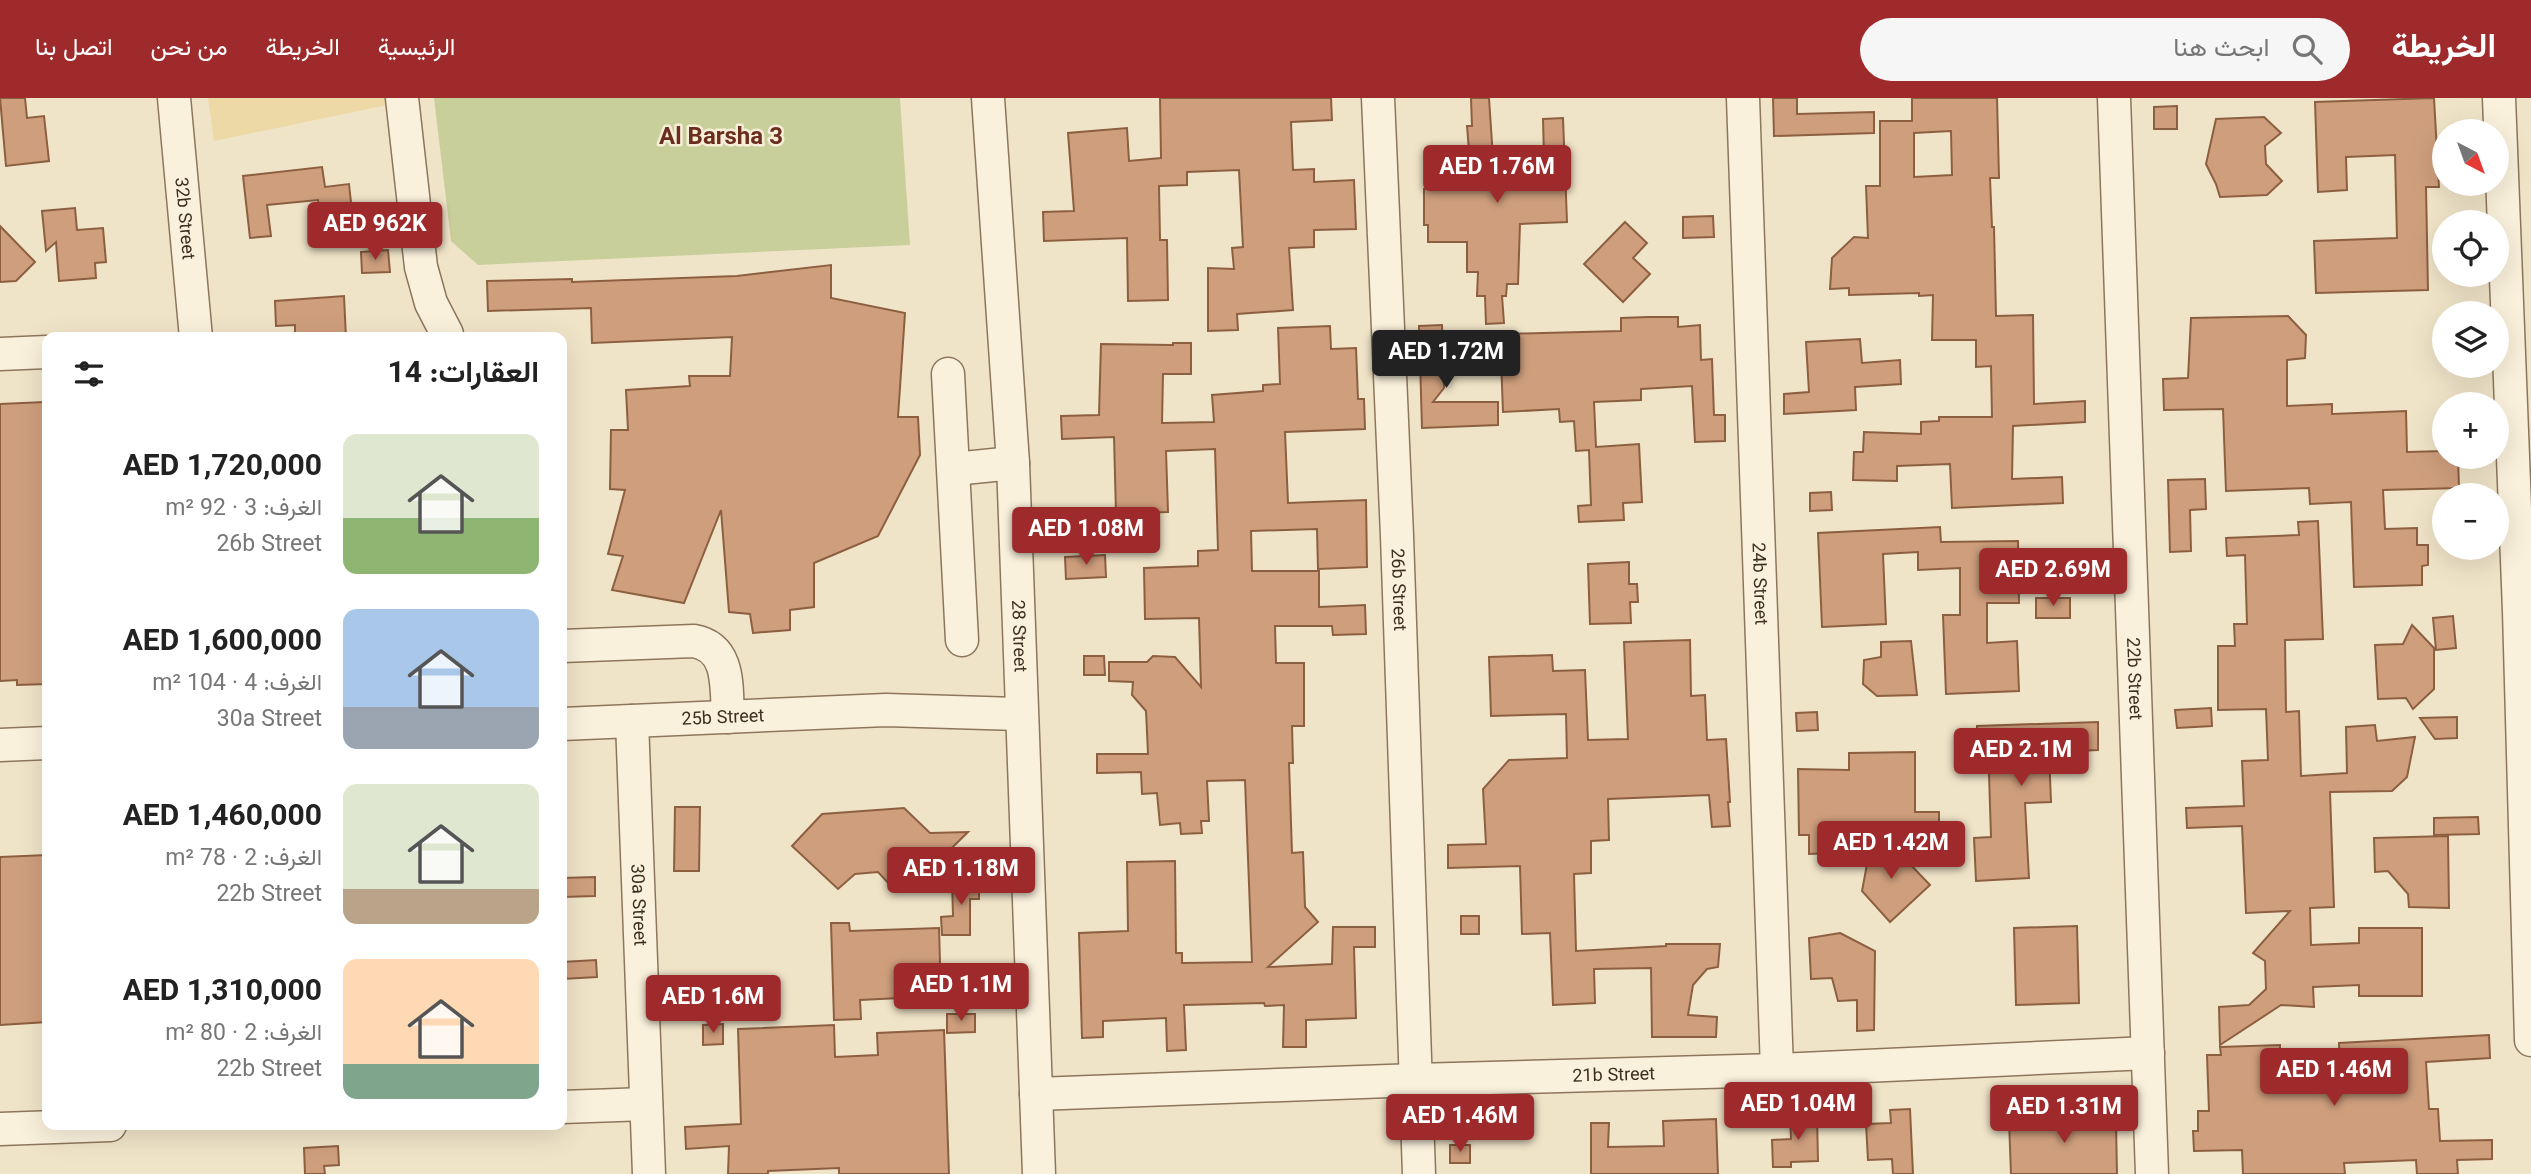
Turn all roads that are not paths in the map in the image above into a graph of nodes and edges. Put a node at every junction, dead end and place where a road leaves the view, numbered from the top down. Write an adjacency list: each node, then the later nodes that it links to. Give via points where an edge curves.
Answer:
1 (174, 98): 9 (street, 32b Street)
2 (402, 98): 10 (street, via 421,267)
3 (988, 98): 14 (street, 28 Street)
4 (1378, 98): 27 (street, 26b Street)
5 (1743, 98): 26 (street, 24b Street)
6 (2114, 98): 25 (street, 22b Street)
7 (2499, 98): 8 (street)
8 (2517, 194): 24 (street)
9 (195, 332)
10 (446, 332)
11 (42, 352): 12 (street)
12 (0, 354)
13 (948, 373): 15 (street)
14 (1013, 463): 15 (street); 18 (street, 28 Street)
15 (954, 470): 16 (street)
16 (962, 640)
17 (567, 646): 19 (street, via 694,641 707,645 724,666)
18 (1020, 703): 19 (street, 25b Street, via 919,703 886,710); 28 (street, 28 Street)
19 (728, 717): 20 (street, 25b Street)
20 (632, 721): 21 (street, 25b Street); 29 (street, 30a Street)
21 (567, 724)
22 (42, 743): 23 (street)
23 (0, 745)
24 (2531, 1040)
25 (2148, 1053): 26 (street, 21b Street); 36 (street, 22b Street)
26 (1777, 1070): 27 (street, 21b Street)
27 (1416, 1080): 28 (street, 21b Street); 35 (street, 26b Street)
28 (1036, 1094): 34 (street, 28 Street)
29 (646, 1104): 30 (street); 33 (street, 30a Street)
30 (567, 1107)
31 (42, 1127): 32 (street)
32 (0, 1129)
33 (649, 1174)
34 (1039, 1174)
35 (1419, 1174)
36 (2152, 1174)

